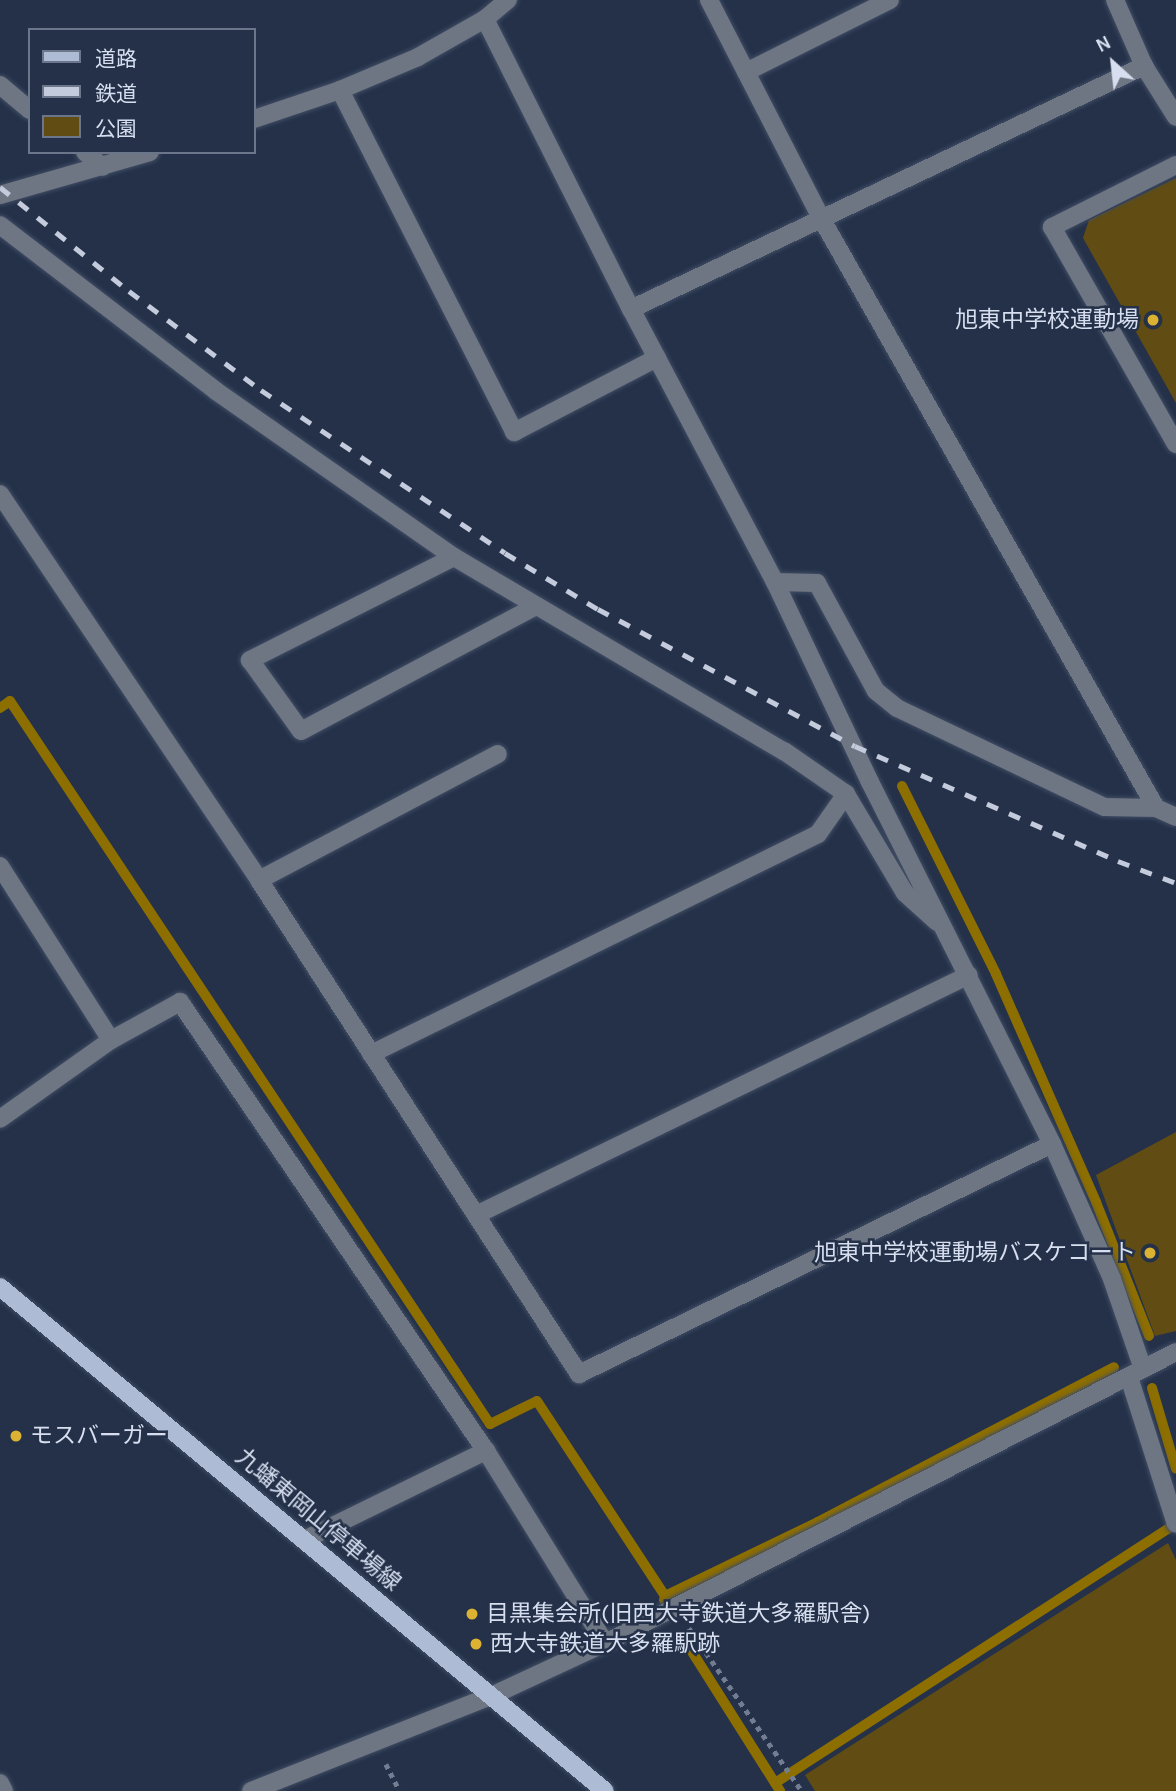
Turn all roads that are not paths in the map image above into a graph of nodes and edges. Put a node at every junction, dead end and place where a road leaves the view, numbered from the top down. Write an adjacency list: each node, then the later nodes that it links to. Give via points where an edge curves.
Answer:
1 (508, 0): 5 (street)
2 (709, 0): 7 (street)
3 (890, 0): 7 (street)
4 (1115, 0): 6 (street)
5 (485, 19): 9 (street, via 418,57); 20 (street)
6 (1144, 66): 11 (street); 18 (street)
7 (746, 72): 18 (street)
8 (0, 85): 10 (street)
9 (340, 90): 12 (street); 21 (street, via 514,432)
10 (28, 108)
11 (1176, 117)
12 (256, 118)
13 (87, 154): 16 (street)
14 (144, 154): 16 (street)
15 (1176, 164): 22 (street, via 1052,227)
16 (103, 167): 17 (street)
17 (0, 195)
18 (821, 218): 20 (street); 29 (street)
19 (0, 225): 24 (street, via 216,391)
20 (631, 309): 21 (street)
21 (657, 358): 25 (street)
22 (1176, 444)
23 (0, 494): 32 (street)
24 (454, 557): 26 (street); 26 (street, via 250,660 301,731)
25 (775, 582): 29 (street, via 817,583 877,691 897,708 1105,807); 33 (street)
26 (536, 606): 28 (street, via 784,751)
27 (498, 754): 32 (street)
28 (846, 794): 33 (street, via 905,893); 36 (street, via 818,834)
29 (1156, 807): 30 (street)
30 (1176, 817)
31 (0, 866): 35 (street)
32 (259, 880): 36 (street)
33 (947, 931): 34 (street)
34 (969, 975): 38 (street); 39 (street)
35 (111, 1040): 37 (street); 43 (street, via 180,1002)
36 (371, 1054): 39 (street)
37 (0, 1119)
38 (1052, 1144): 39 (street, via 579,1374); 42 (street, via 1112,1279)
39 (476, 1215)
40 (0, 1287): 45 (main road, 九蟠東岡山停車場線)
41 (1176, 1352): 42 (street)
42 (1136, 1373): 44 (street); 46 (street)
43 (486, 1451): 45 (street); 46 (street)
44 (1174, 1519)
45 (304, 1540): 47 (main road, 九蟠東岡山停車場線)
46 (605, 1643): 47 (street)
47 (491, 1696): 49 (street); 51 (main road, 九蟠東岡山停車場線)
48 (0, 1783): 50 (street)
49 (261, 1789)
50 (4, 1791)
51 (606, 1791)

